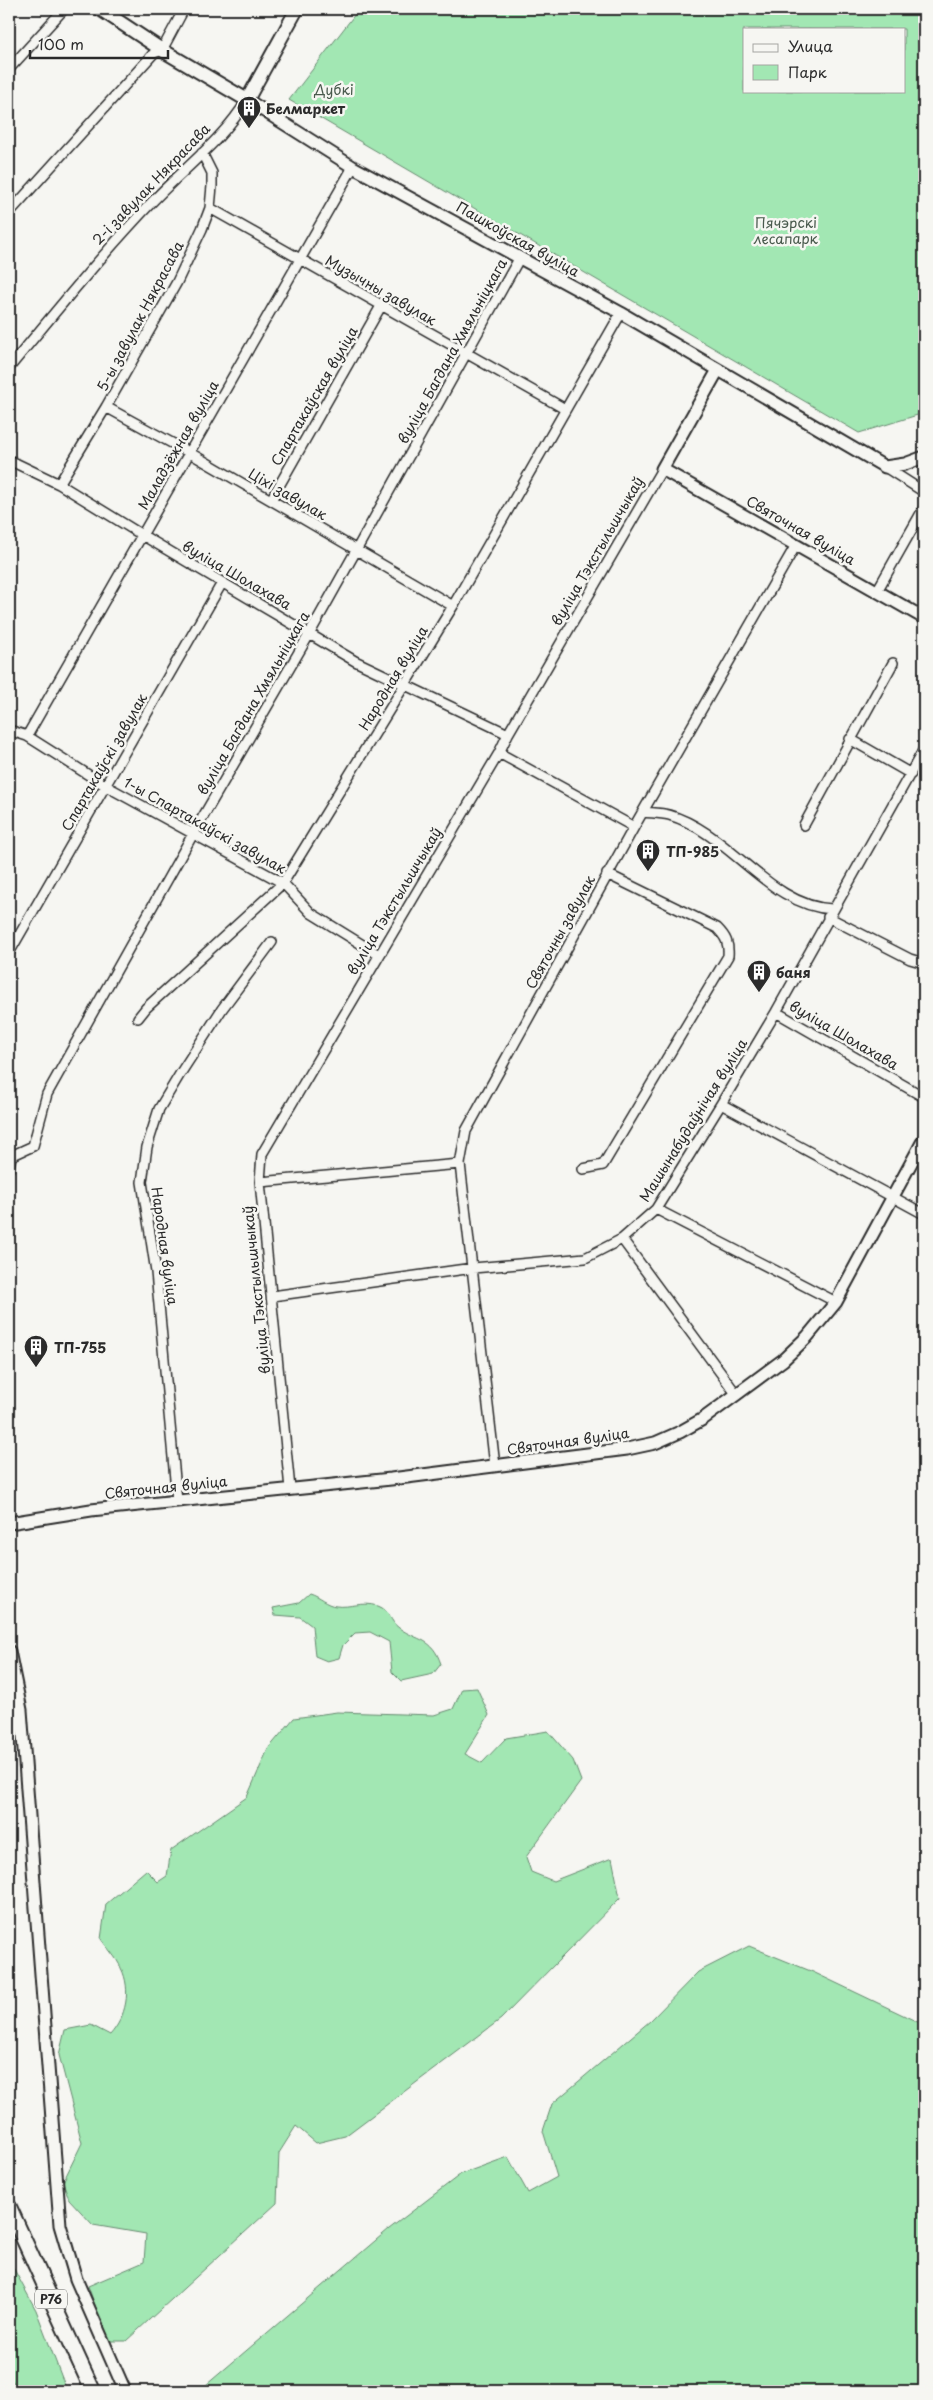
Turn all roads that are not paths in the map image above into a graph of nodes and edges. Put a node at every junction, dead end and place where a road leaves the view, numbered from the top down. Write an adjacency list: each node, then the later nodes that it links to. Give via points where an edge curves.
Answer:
1 (64, 9): 6 (street)
2 (100, 9): 5 (main road, Пашкоўская вуліца)
3 (184, 9): 5 (street)
4 (297, 9): 7 (main road, 2-і завулак Някрасава)
5 (162, 50): 7 (main road, Пашкоўская вуліца); 11 (street, via 154,53)
6 (9, 69)
7 (247, 100): 8 (street, 2-і завулак Някрасава); 9 (street, Пашкоўская вуліца)
8 (202, 153): 10 (street, 5-ы завулак Някрасава, via 212,172); 17 (street, 2-і завулак Някрасава, via 116,242)
9 (353, 167): 12 (street, Пашкоўская вуліца); 13 (street, Маладзёжная вуліца)
10 (210, 208): 13 (street, Музычны завулак); 19 (street, 5-ы завулак Някрасава, via 177,282)
11 (9, 213)
12 (520, 257): 15 (street, Пашкоўская вуліца); 16 (street, вуліца Багдана Хмяльніцкага)
13 (300, 259): 14 (street, Музычны завулак); 21 (street, Маладзёжная вуліца)
14 (381, 306): 16 (street, Музычны завулак); 28 (street, Спартакаўская вуліца)
15 (621, 313): 18 (street, Пашкоўская вуліца); 20 (street, Народная вуліца)
16 (467, 354): 20 (street, Музычны завулак); 32 (street, вуліца Багдана Хмяльніцкага)
17 (9, 368)
18 (718, 370): 24 (street, Пашкоўская вуліца); 25 (street, вуліца Тэкстыльшчыкаў)
19 (106, 407): 21 (street, Ціхі завулак); 26 (street, 5-ы завулак Някрасава)
20 (565, 409): 35 (street, Народная вуліца)
21 (190, 453): 28 (street, Ціхі завулак); 30 (street, Маладзёжная вуліца)
22 (924, 457): 24 (street)
23 (9, 460): 26 (street, вуліца Шолахава)
24 (885, 468): 27 (street, Пашкоўская вуліца)
25 (662, 469): 31 (street, Святочная вуліца); 41 (street, вуліца Тэкстыльшчыкаў)
26 (59, 484): 30 (street, вуліца Шолахава)
27 (924, 492)
28 (271, 500): 32 (street, Ціхі завулак)
29 (924, 508): 34 (street)
30 (142, 535): 33 (street, вуліца Шолахава); 42 (street, Маладзёжная вуліца)
31 (796, 545): 34 (street, Святочная вуліца); 48 (street, Святочны завулак)
32 (356, 550): 35 (street, Ціхі завулак); 37 (street, вуліца Багдана Хмяльніцкага)
33 (222, 583): 37 (street, вуліца Шолахава); 47 (street, Спартакаўскі завулак)
34 (876, 591): 36 (street, Святочная вуліца)
35 (454, 606): 39 (street, Народная вуліца)
36 (924, 618)
37 (310, 633): 39 (street, вуліца Шолахава, via 380,675); 51 (street, вуліца Багдана Хмяльніцкага)
38 (893, 663): 43 (street)
39 (407, 684): 41 (street, вуліца Шолахава); 53 (street, Народная вуліца)
40 (9, 730): 42 (street, 1-ы Спартакаўскі завулак)
41 (508, 734): 45 (street, вуліца Тэкстыльшчыкаў)
42 (27, 736): 47 (street, 1-ы Спартакаўскі завулак)
43 (850, 740): 46 (street); 49 (street)
44 (924, 749): 46 (street, Машынабудаўнічая вуліца)
45 (499, 753): 50 (street); 57 (street, вуліца Тэкстыльшчыкаў)
46 (911, 774): 54 (street, Машынабудаўнічая вуліца)
47 (106, 786): 51 (street, 1-ы Спартакаўскі завулак); 56 (street, Спартакаўскі завулак)
48 (643, 812): 50 (street, Святочны завулак); 54 (street, via 670,815 695,828 796,900)
49 (804, 825)
50 (634, 828): 52 (street, Святочны завулак)
51 (193, 834): 53 (street, 1-ы Спартакаўскі завулак); 64 (street, вуліца Багдана Хмяльніцкага, via 47,1094 33,1146)
52 (608, 874): 65 (street, Святочны завулак, via 466,1131); 67 (street, via 716,928 729,945 728,956 603,1165)
53 (283, 883): 57 (street, 1-ы Спартакаўскі завулак, via 311,913); 60 (street, Народная вуліца)
54 (830, 913): 58 (street, via 910,959); 59 (street, Машынабудаўнічая вуліца)
55 (272, 942): 79 (street, Народная вуліца, via 222,1009 180,1074 159,1110 147,1147 142,1182 156,1272)
56 (9, 953)
57 (378, 955): 68 (street, вуліца Тэкстыльшчыкаў, via 262,1154)
58 (924, 963)
59 (776, 1012): 61 (street, вуліца Шолахава); 62 (street, Машынабудаўнічая вуліца)
60 (138, 1018)
61 (924, 1097)
62 (721, 1104): 69 (street); 70 (street, Машынабудаўнічая вуліца)
63 (924, 1140): 69 (street, Святочная вуліца)
64 (10, 1155): 66 (street)
65 (460, 1164): 68 (street); 73 (street, Святочны завулак)
66 (9, 1169)
67 (583, 1169)
68 (260, 1182): 74 (street, вуліца Тэкстыльшчыкаў)
69 (892, 1196): 71 (street); 75 (street, Святочная вуліца)
70 (656, 1209): 72 (street, Машынабудаўнічая вуліца); 75 (street)
71 (924, 1214)
72 (622, 1239): 73 (street, Машынабудаўнічая вуліца, via 585,1258); 76 (street)
73 (473, 1268): 74 (street, Машынабудаўнічая вуліца); 77 (street, Святочны завулак)
74 (272, 1296): 78 (street, вуліца Тэкстыльшчыкаў)
75 (836, 1302): 76 (street, Святочная вуліца, via 784,1360)
76 (737, 1395): 77 (street, Святочная вуліца, via 695,1424 655,1443)
77 (495, 1466): 78 (street, Святочная вуліца)
78 (290, 1489): 79 (street, Святочная вуліца)
79 (177, 1500): 80 (street, Святочная вуліца)
80 (9, 1523)
81 (9, 1651): 84 (street, via 21,1710 60,2225 76,2279)
82 (9, 2207): 83 (main road, Р76)
83 (92, 2391)
84 (125, 2391)

